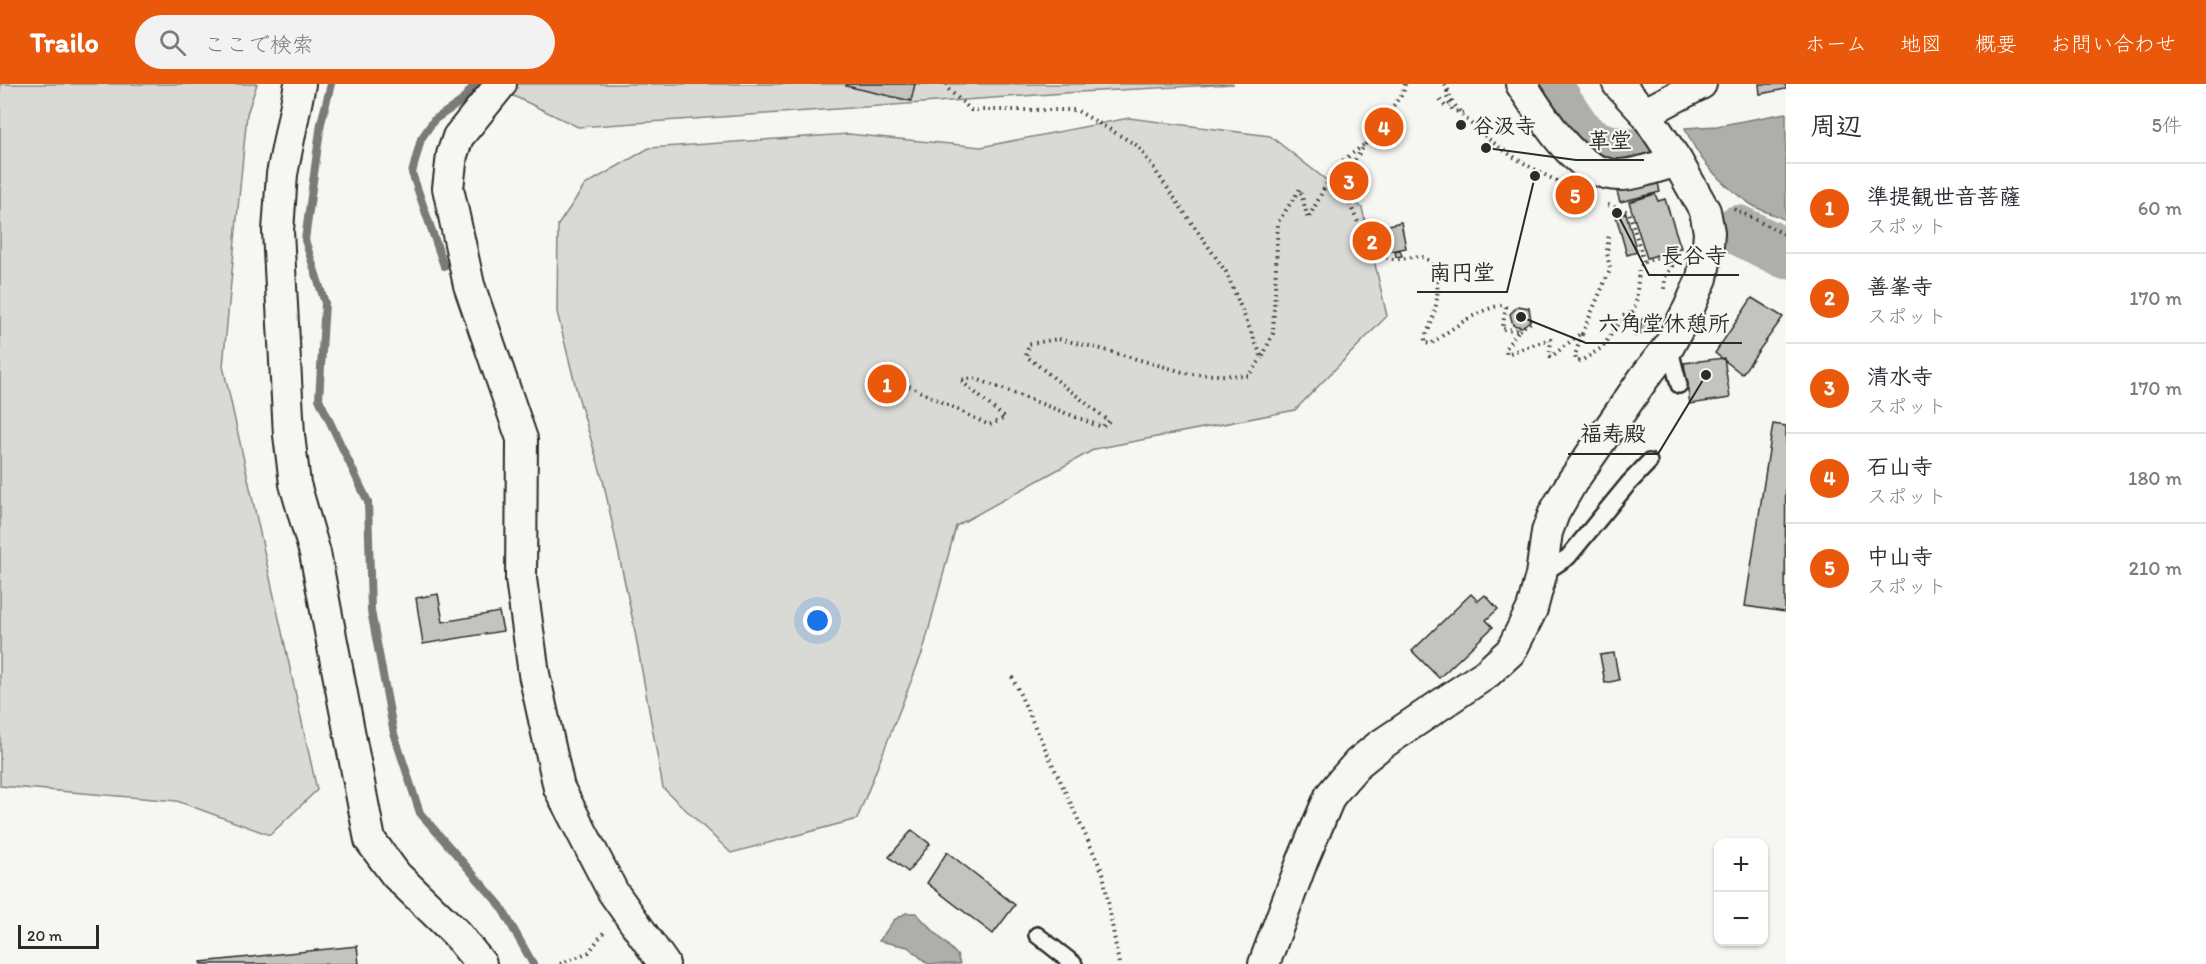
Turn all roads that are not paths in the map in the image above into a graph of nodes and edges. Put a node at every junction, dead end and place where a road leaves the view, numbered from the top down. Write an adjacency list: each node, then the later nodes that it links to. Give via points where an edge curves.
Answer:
1 (300, 84): 13 (street, via 282,174 278,231 295,484 315,553 370,840 396,875 455,932)
2 (501, 84): 14 (street, via 458,137 448,188 470,285 522,439 521,579 534,674 559,788 613,892)
3 (1521, 84): 7 (street, via 1563,146 1593,168 1618,175)
4 (1618, 84): 6 (street)
5 (1701, 84): 6 (street)
6 (1646, 113): 7 (street)
7 (1677, 161): 8 (street, via 1706,211 1709,232 1702,278)
8 (1669, 346): 9 (lane); 11 (street, via 1563,497 1547,532)
9 (1679, 385)
10 (1649, 462): 11 (lane, via 1568,557)
11 (1541, 574): 16 (street, via 1532,609 1511,651 1486,674 1379,746 1358,763 1330,796)
12 (1037, 935): 15 (lane)
13 (481, 964)
14 (664, 964)
15 (1074, 964)
16 (1264, 964)

